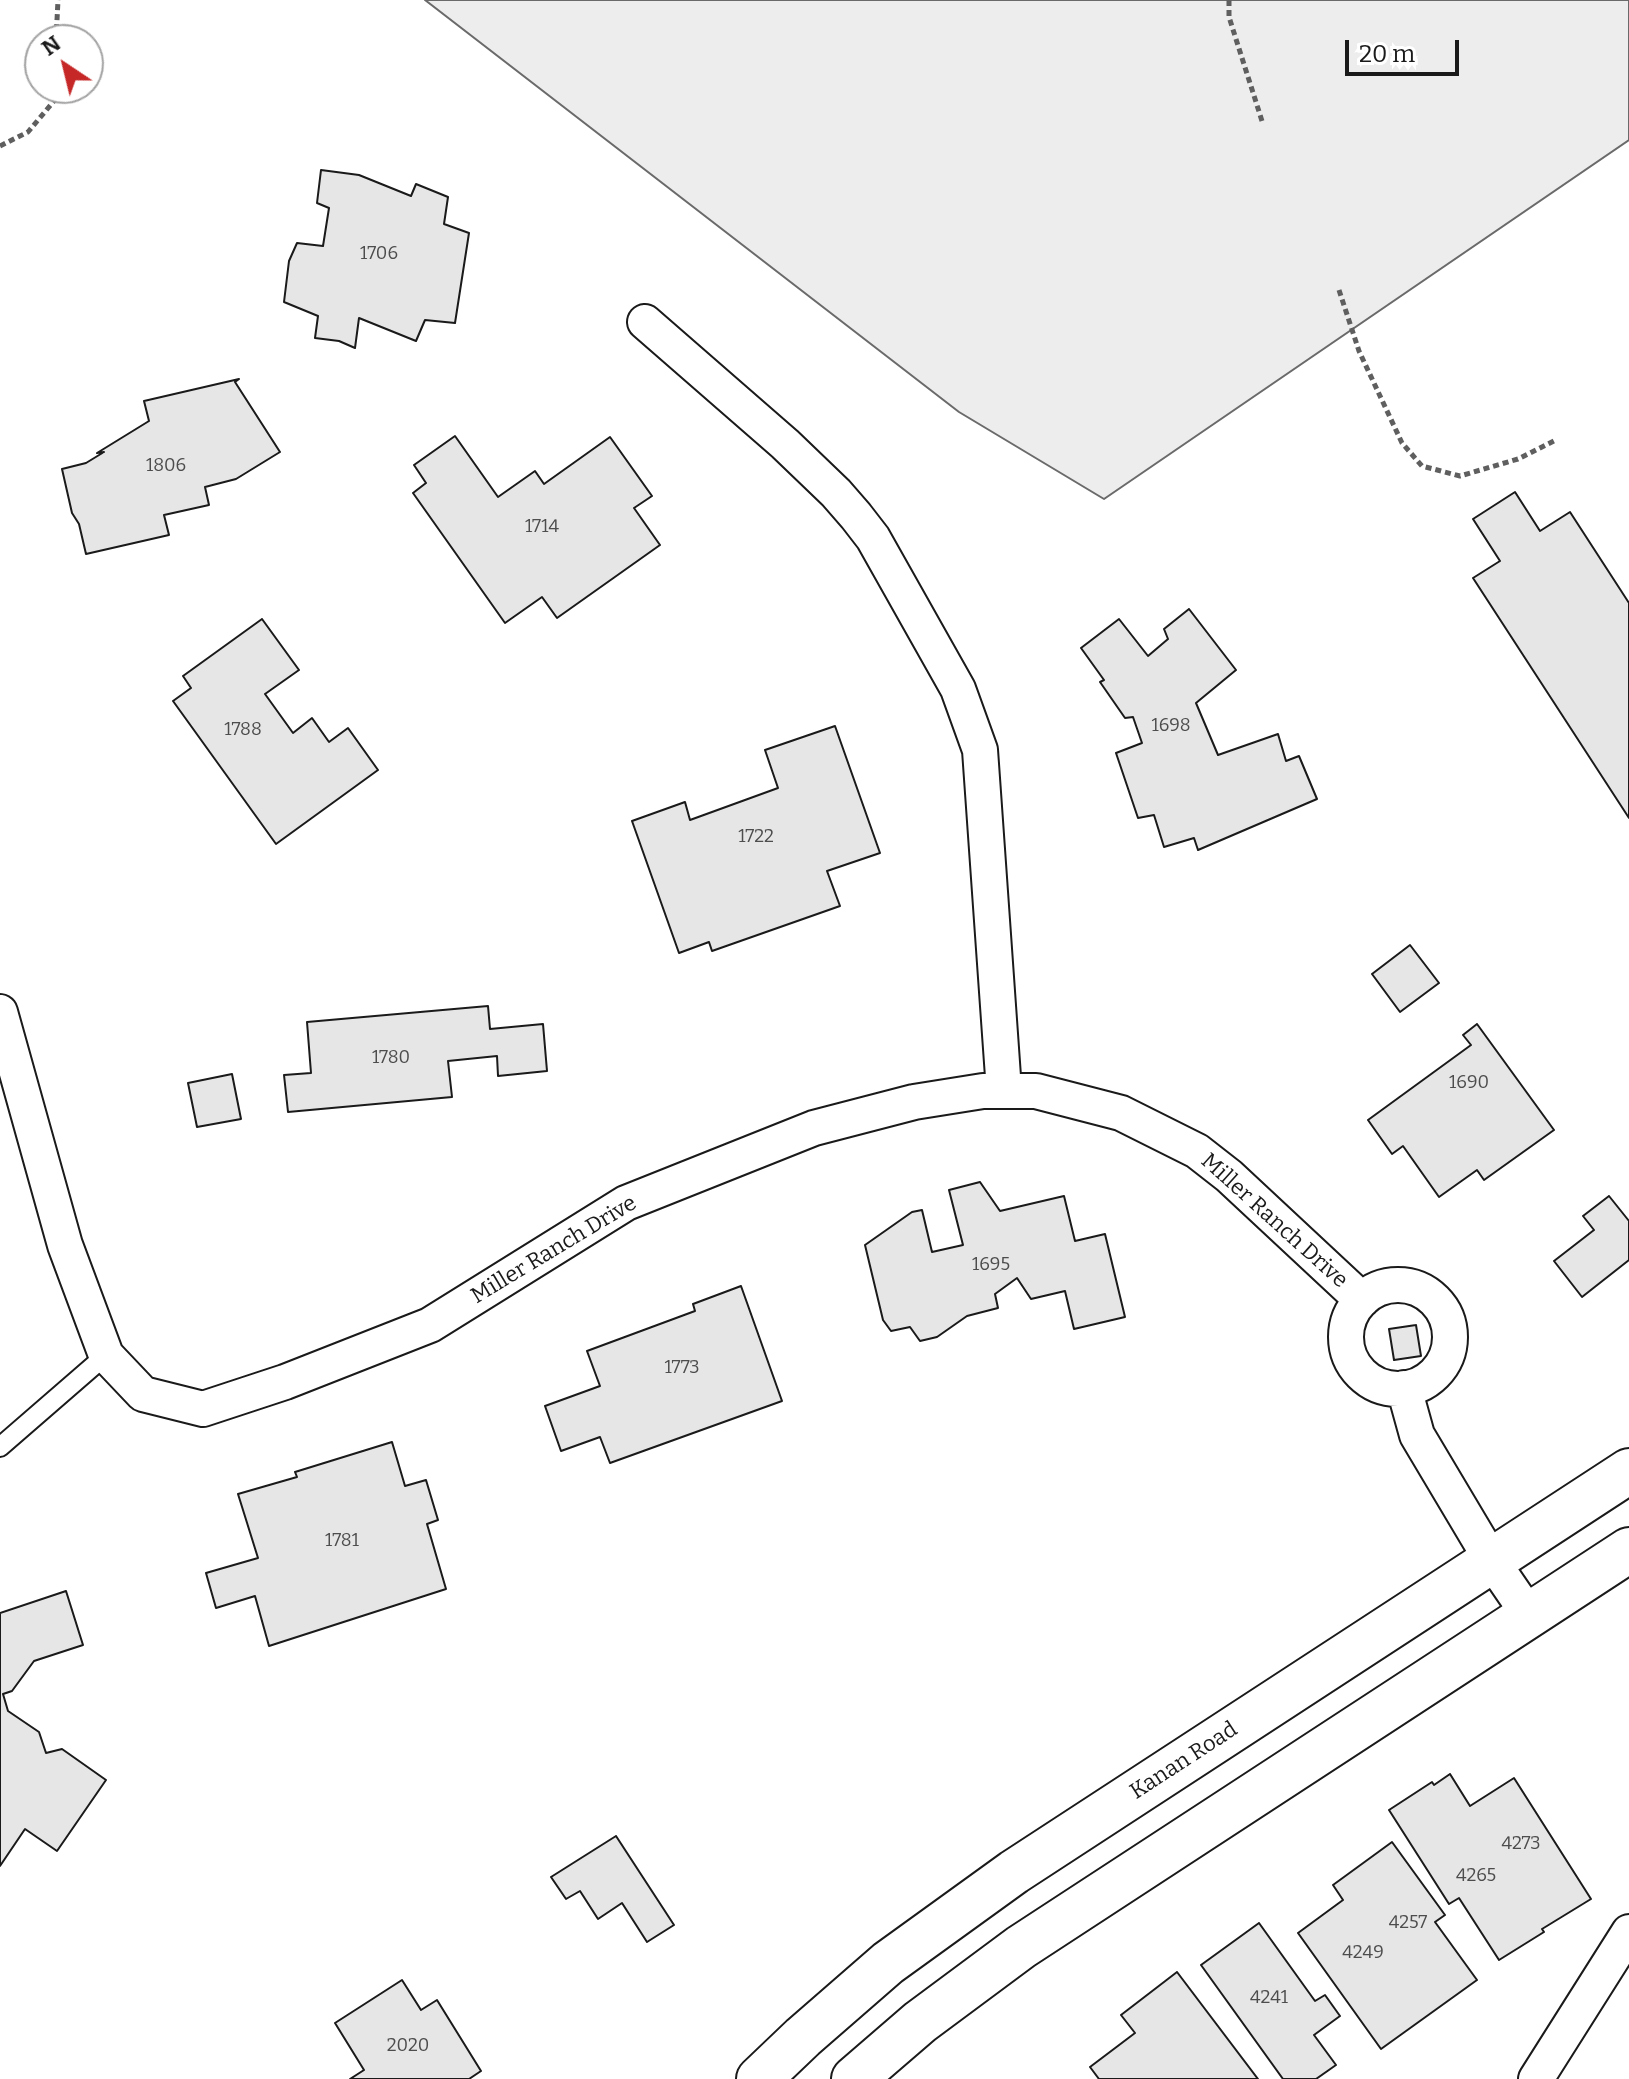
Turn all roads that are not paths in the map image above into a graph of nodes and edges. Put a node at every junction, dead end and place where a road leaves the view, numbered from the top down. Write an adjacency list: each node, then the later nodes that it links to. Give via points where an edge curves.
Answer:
1 (645, 322): 3 (street, via 785,444 856,516 958,689 980,750)
2 (0, 1012): 5 (street, Miller Ranch Drive, via 65,1245)
3 (1004, 1091): 4 (street, Miller Ranch Drive, via 1036,1091 1121,1113 1197,1151); 5 (street, Miller Ranch Drive, via 914,1102 814,1128 626,1203 430,1325 203,1409 143,1394)
4 (1362, 1300): 6 (street, Miller Ranch Drive, via 1349,1321 1349,1355 1371,1381); 6 (street, Miller Ranch Drive, via 1385,1287 1402,1285 1419,1288 1444,1311 1450,1327 1444,1361 1420,1384)
5 (106, 1355): 7 (lane)
6 (1404, 1388): 10 (street, via 1417,1435)
7 (0, 1447)
8 (1629, 1471): 10 (main road, Kanan Road)
9 (1629, 1550): 11 (main road)
10 (1492, 1561): 11 (street); 13 (main road, Kanan Road, via 1014,1872 888,1963)
11 (1529, 1615): 14 (main road, via 1021,1947)
12 (1629, 1932): 15 (street)
13 (759, 2079)
14 (854, 2079)
15 (1536, 2079)

